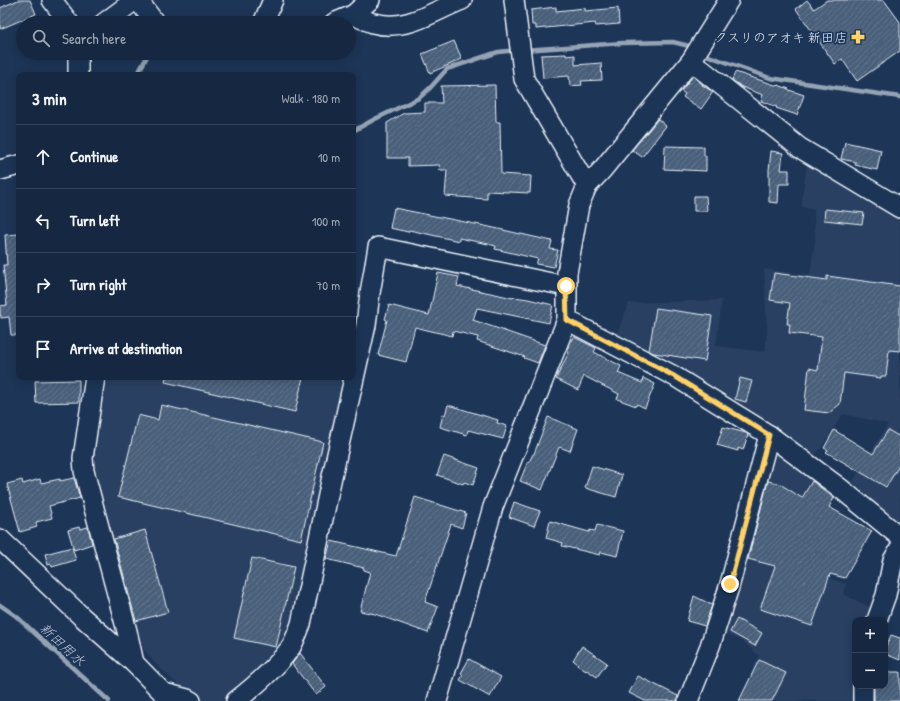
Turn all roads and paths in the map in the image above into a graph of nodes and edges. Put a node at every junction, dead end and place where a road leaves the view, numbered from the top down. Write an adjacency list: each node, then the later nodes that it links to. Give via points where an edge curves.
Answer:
1 (52, 0): 9 (street)
2 (273, 0): 12 (street)
3 (370, 0): 8 (street)
4 (462, 0): 13 (street, via 412,23 375,23)
5 (514, 0): 19 (street, via 524,79)
6 (729, 0): 14 (street)
7 (134, 2): 10 (street); 11 (street)
8 (353, 15)
9 (64, 16)
10 (114, 16)
11 (148, 16)
12 (266, 16)
13 (356, 16)
14 (696, 54): 19 (street); 20 (street, via 800,148)
15 (78, 60): 16 (street)
16 (78, 72)
17 (16, 166): 18 (street)
18 (0, 170)
19 (587, 186): 21 (street, via 579,205 566,272)
20 (900, 208)
21 (566, 286): 22 (street); 23 (street, via 378,247)
22 (567, 320): 26 (street, via 674,376); 36 (street, via 494,507)
23 (356, 370)
24 (95, 380): 31 (street, via 83,458 84,471)
25 (354, 380): 35 (street, via 302,624 292,645 281,659)
26 (769, 435): 27 (street); 37 (street, via 730,584 710,646)
27 (900, 537)
28 (0, 539): 31 (street)
29 (900, 548): 30 (street, via 894,560)
30 (878, 617)
31 (134, 663): 33 (street)
32 (863, 689): 38 (street)
33 (167, 697): 34 (street)
34 (192, 701)
35 (236, 701)
36 (438, 701)
37 (688, 701)
38 (863, 701)

